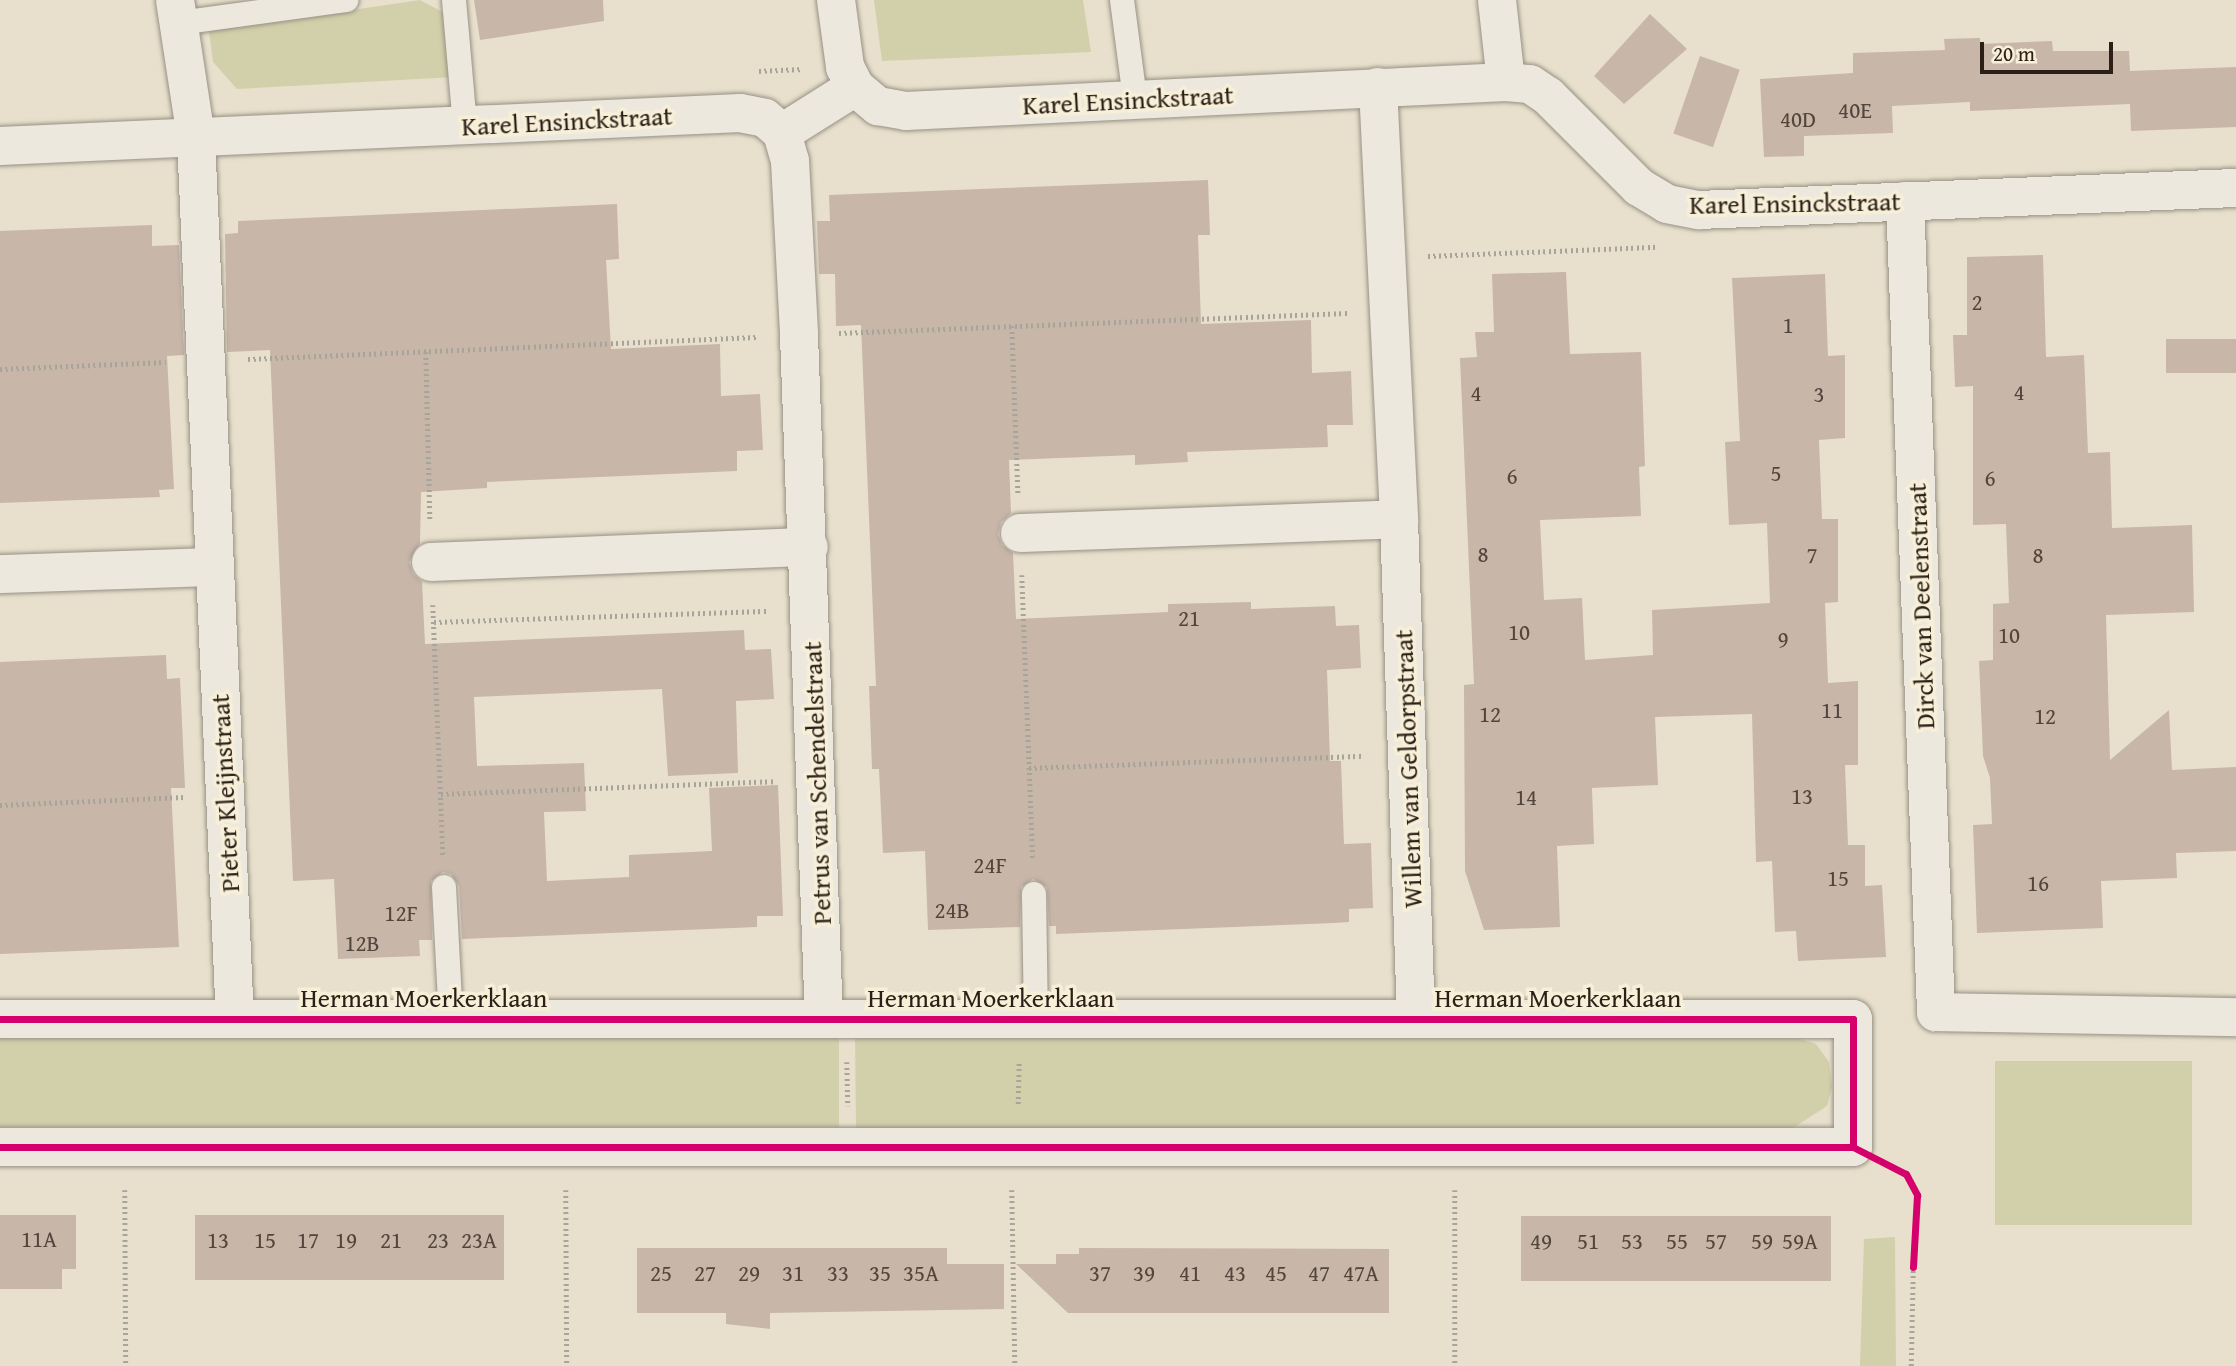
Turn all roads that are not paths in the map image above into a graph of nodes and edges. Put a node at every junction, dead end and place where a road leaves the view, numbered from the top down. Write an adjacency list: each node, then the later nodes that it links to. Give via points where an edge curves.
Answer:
1 (346, 0): 6 (lane)
2 (454, 0): 11 (lane)
3 (836, 0): 8 (street, via 845,67)
4 (1122, 0): 10 (lane)
5 (1497, 0): 7 (street)
6 (177, 12): 13 (street, Pieter Kleijnstraat)
7 (1506, 82): 9 (street, Karel Ensinckstraat); 16 (street, Karel Ensinckstraat, via 1530,85 1549,96 1639,187 1667,204 1699,210)
8 (855, 88): 10 (street, Karel Ensinckstraat, via 878,106 906,111); 12 (street)
9 (1378, 88): 10 (street, Karel Ensinckstraat); 17 (street, Willem van Geldorpstraat)
10 (1135, 99)
11 (465, 126): 12 (street, Karel Ensinckstraat, via 740,113 765,118); 13 (street, Karel Ensinckstraat)
12 (782, 133): 19 (street, Petrus van Schendelstraat, via 790,161)
13 (196, 138): 14 (street, Karel Ensinckstraat); 21 (street, Pieter Kleijnstraat)
14 (0, 146)
15 (2236, 188): 16 (street, Karel Ensinckstraat)
16 (1905, 201): 25 (street, Dirck van Deelenstraat, via 1936,1012)
17 (1399, 519): 18 (street); 31 (street, Willem van Geldorpstraat)
18 (1020, 533)
19 (809, 547): 20 (street); 29 (street, Petrus van Schendelstraat, via 818,779)
20 (431, 562)
21 (215, 567): 22 (street); 27 (street, Pieter Kleijnstraat)
22 (0, 574)
23 (444, 887): 28 (lane)
24 (1034, 894): 30 (lane)
25 (2236, 1017)
26 (0, 1019): 27 (street, Herman Moerkerklaan)
27 (235, 1019): 28 (street, Herman Moerkerklaan)
28 (451, 1019): 29 (street, Herman Moerkerklaan)
29 (836, 1019): 30 (street, Herman Moerkerklaan)
30 (1036, 1019): 31 (street, Herman Moerkerklaan)
31 (1416, 1019): 32 (street, Herman Moerkerklaan, via 1853,1019 1853,1147 1455,1147 1015,1130 849,1147)
32 (0, 1147)

